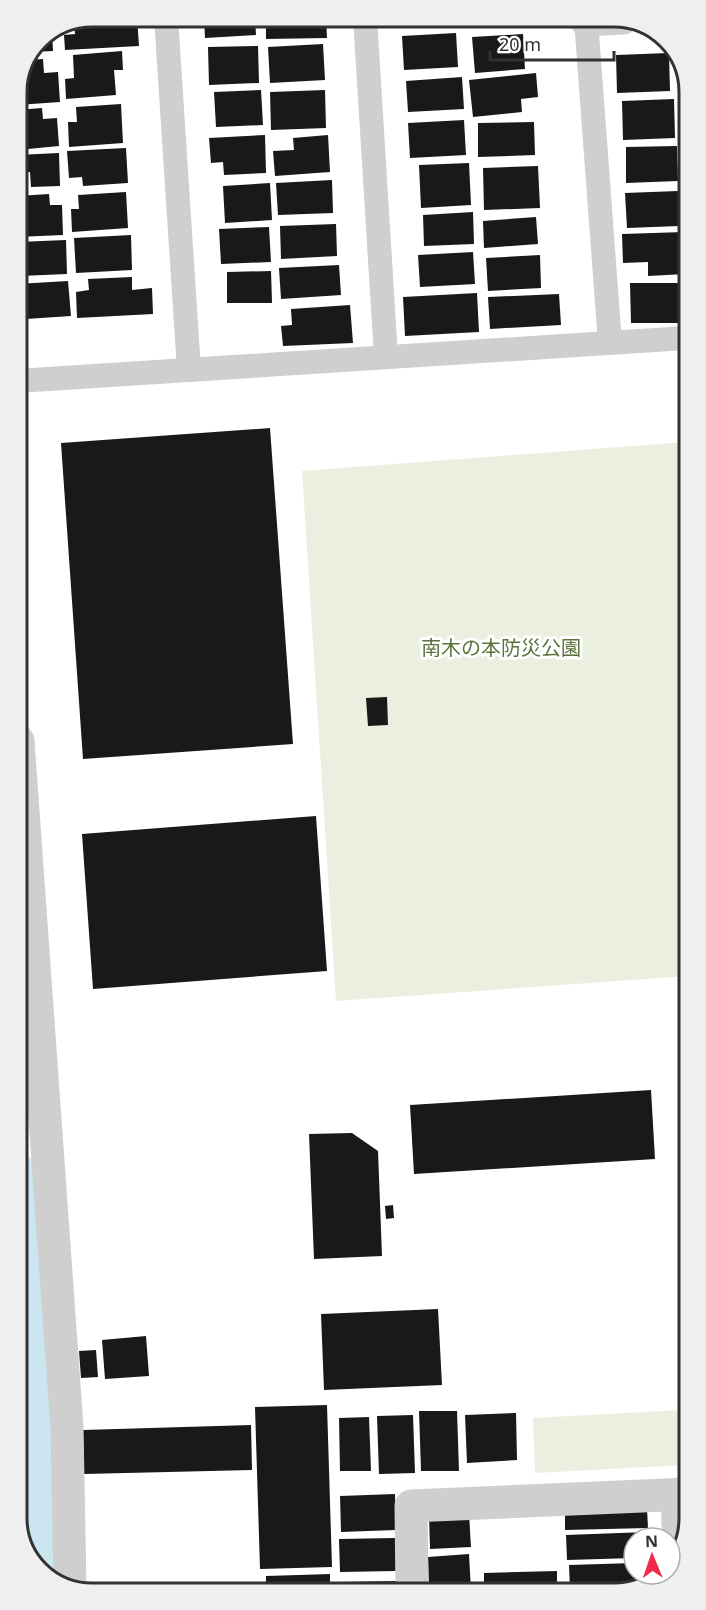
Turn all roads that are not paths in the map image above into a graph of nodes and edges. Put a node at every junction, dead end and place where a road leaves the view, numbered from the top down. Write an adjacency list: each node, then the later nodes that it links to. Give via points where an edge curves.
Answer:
1 (167, 27): 7 (lane)
2 (366, 27): 6 (lane)
3 (587, 27): 5 (lane)
4 (679, 338): 5 (lane)
5 (610, 343): 6 (lane)
6 (386, 357): 7 (lane)
7 (189, 370): 8 (lane)
8 (27, 380)
9 (27, 867): 11 (street, via 67,1427)
10 (679, 1494): 12 (street, via 411,1506)
11 (70, 1579)
12 (412, 1583)

